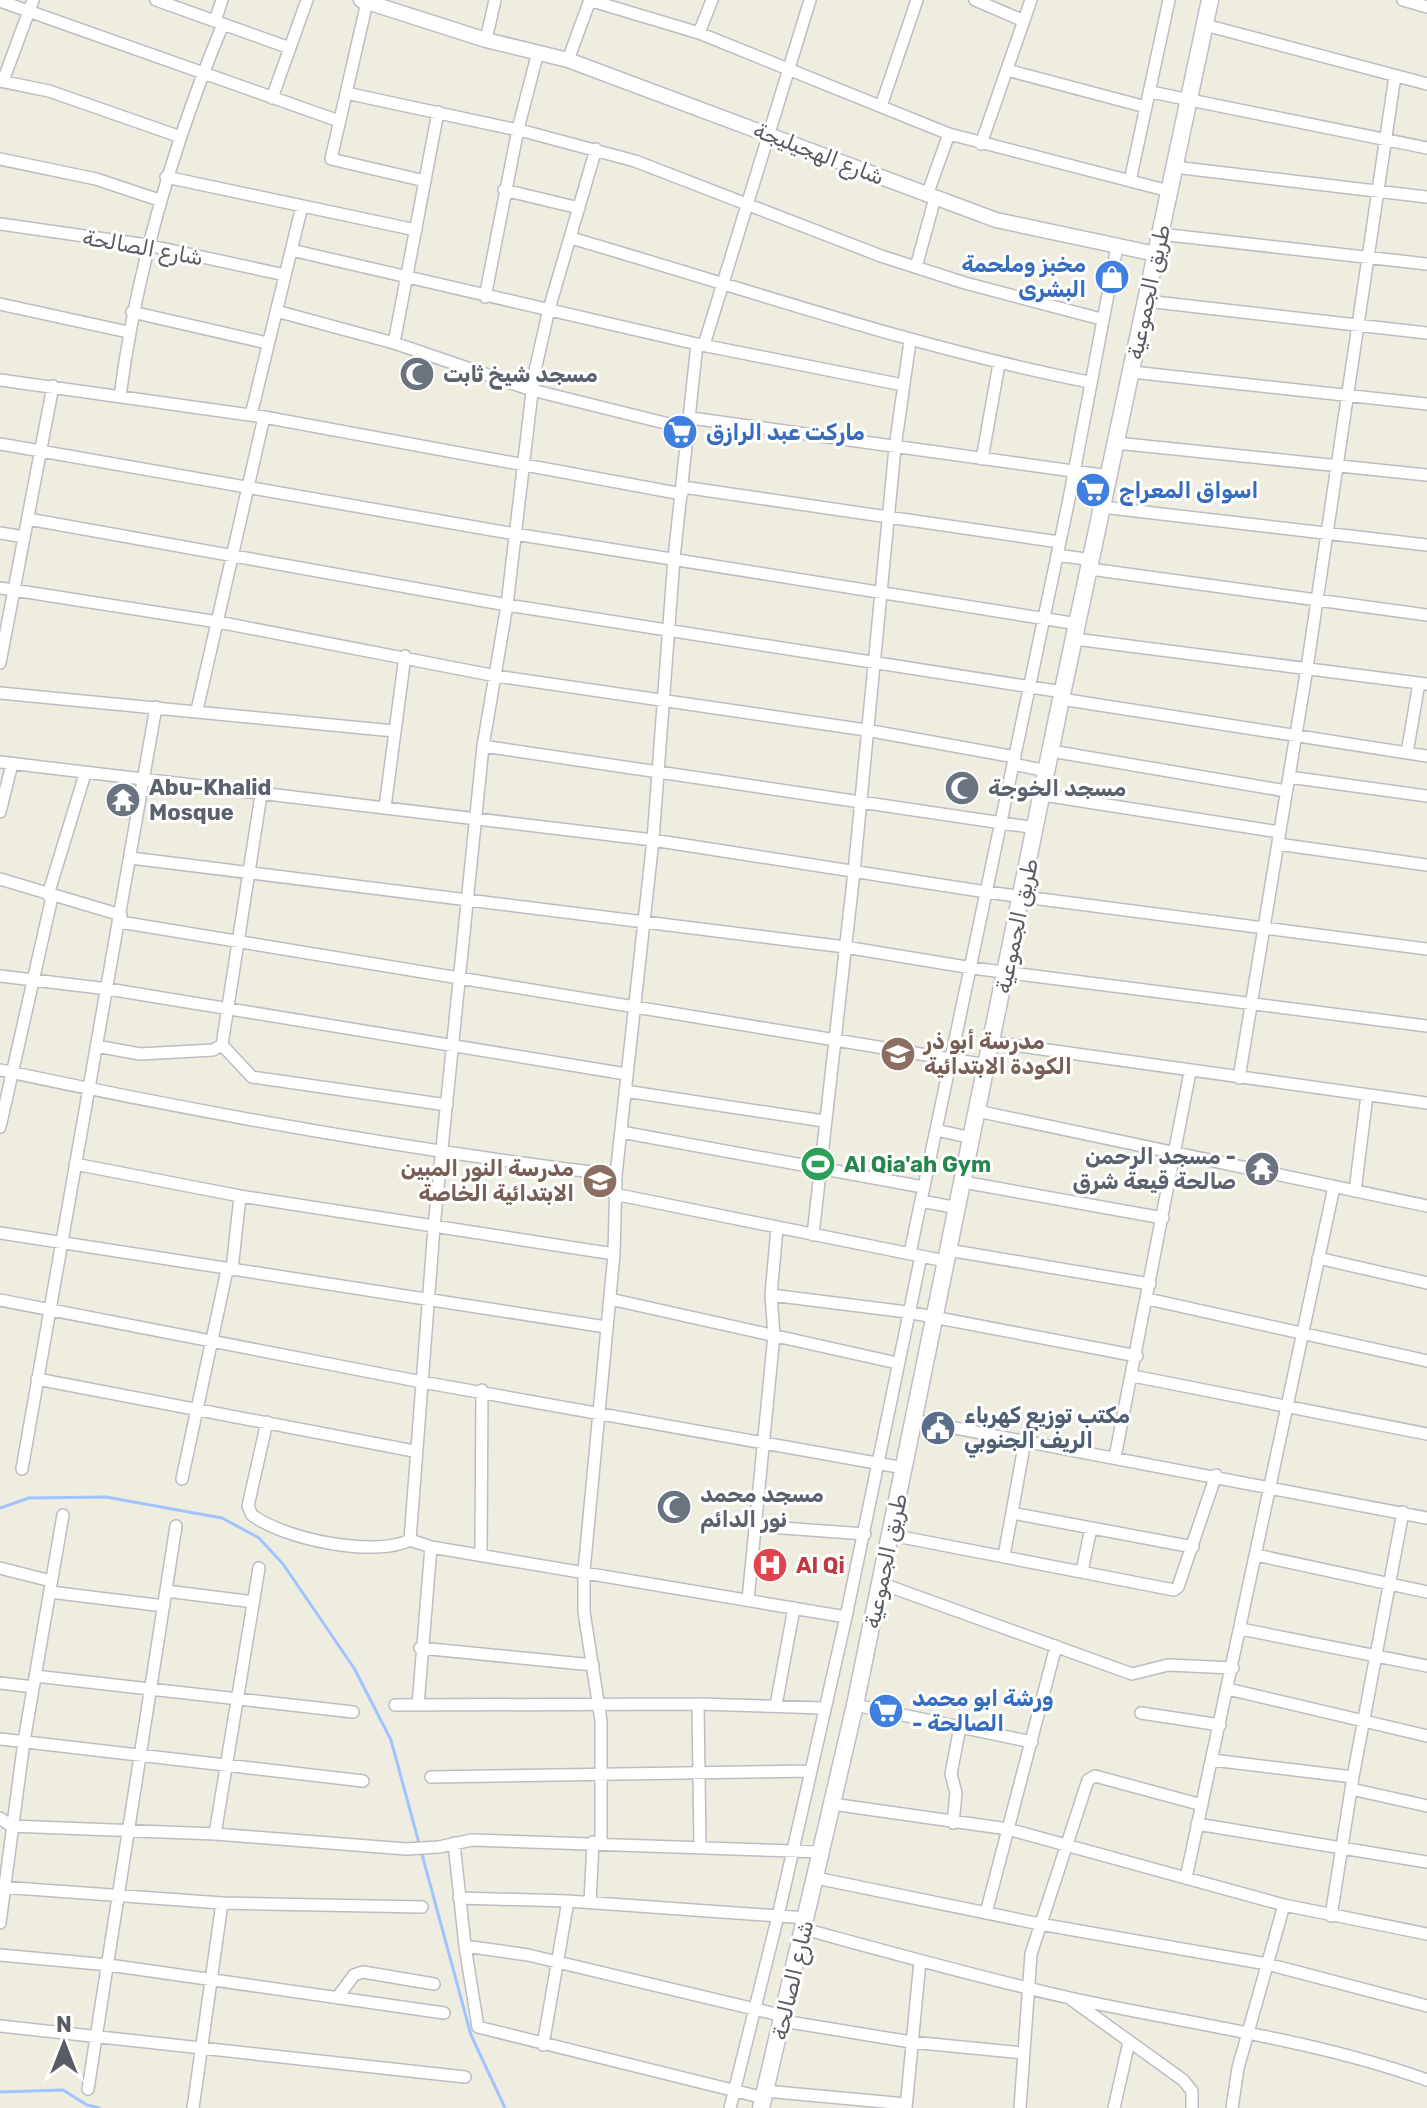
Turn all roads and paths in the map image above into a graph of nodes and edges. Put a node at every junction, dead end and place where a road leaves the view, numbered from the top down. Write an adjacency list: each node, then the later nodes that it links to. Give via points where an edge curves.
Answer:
1 (156, 0): 19 (street)
2 (222, 0): 19 (street)
3 (307, 0): 23 (street)
4 (495, 0): 22 (street)
5 (590, 0): 21 (street); 25 (street)
6 (712, 0): 21 (street)
7 (810, 0): 26 (street)
8 (917, 0): 36 (street)
9 (975, 0): 18 (street)
10 (1031, 0): 18 (street)
11 (1169, 0): 32 (street)
12 (1210, 0): 20 (main road, طريق الجموعية)
13 (1403, 0): 16 (street)
14 (0, 1): 17 (street)
15 (364, 1): 22 (street, شارع الهجيليجة); 33 (street)
16 (1425, 4)
17 (31, 5): 28 (street); 30 (street)
18 (1024, 21): 27 (street)
19 (219, 22): 23 (street); 28 (street)
20 (1205, 25): 29 (street); 35 (main road, طريق الجموعية)
21 (699, 33): 26 (street)
22 (486, 40): 24 (street, شارع الهجيليجة)
23 (290, 48): 34 (street)
24 (538, 52): 25 (street, شارع الهجيليجة); 40 (street)
25 (568, 60): 41 (street, شارع الهجيليجة)
26 (789, 68): 36 (street); 41 (street)
27 (1007, 70): 37 (street); 45 (street)
28 (202, 73): 34 (street); 43 (street)
29 (1395, 76): 31 (street); 44 (street)
30 (1, 81): 43 (street, via 73,99)
31 (1427, 84)
32 (1151, 92): 35 (street); 37 (street)
33 (346, 93): 38 (street); 39 (street)
34 (272, 98): 39 (street)
35 (1188, 101): 44 (street); 49 (main road, طريق الجموعية)
36 (881, 106): 42 (street)
37 (1146, 107): 52 (street)
38 (438, 112): 40 (street); 51 (street)
39 (339, 121): 51 (street, via 333,162)
40 (518, 129): 47 (street); 53 (street)
41 (768, 134): 56 (street, شارع الهجيليجة); 59 (street)
42 (949, 134): 45 (street); 56 (street)
43 (178, 136): 50 (street)
44 (1386, 137): 46 (street); 55 (street)
45 (981, 144): 52 (street)
46 (1427, 148)
47 (596, 149): 59 (street); 61 (street)
48 (0, 159): 58 (street, via 96,179)
49 (1174, 167): 54 (main road, طريق الجموعية); 55 (street)
50 (166, 177): 58 (street); 60 (street)
51 (425, 181): 63 (street)
52 (1130, 181): 54 (street)
53 (504, 190): 61 (street); 76 (street)
54 (1169, 191): 64 (main road, طريق الجموعية)
55 (1378, 191): 57 (street); 70 (street)
56 (931, 196): 67 (street, شارع الهجيليجة, via 996,220); 72 (street)
57 (1427, 197)
58 (159, 200): 66 (street)
59 (745, 204): 72 (street); 75 (street)
60 (302, 206): 63 (street); 68 (street)
61 (579, 208): 65 (street)
62 (0, 224): 66 (street, شارع الصالحة)
63 (416, 230): 74 (street)
64 (1160, 234): 69 (main road, طريق الجموعية); 70 (street)
65 (571, 238): 75 (street); 79 (street)
66 (147, 245): 73 (street, شارع الصالحة); 81 (street)
67 (1117, 247): 69 (street, شارع الهجيليجة); 82 (street)
68 (291, 250): 73 (street); 74 (street)
69 (1156, 254): 77 (main road, طريق الجموعية)
70 (1368, 257): 71 (street); 83 (street)
71 (1427, 264)
72 (916, 267): 82 (street)
73 (285, 275): 80 (street)
74 (405, 278): 76 (street); 88 (street)
75 (723, 282): 86 (street); 89 (street)
76 (485, 297): 79 (street)
77 (1146, 301): 83 (street); 91 (main road, طريق الجموعية)
78 (0, 304): 84 (street)
79 (549, 309): 89 (street); 96 (street)
80 (276, 311): 87 (street); 88 (street)
81 (132, 312): 84 (street); 87 (street)
82 (1101, 319): 93 (street)
83 (1356, 326): 85 (street); 98 (street)
84 (128, 332): 97 (street)
85 (1427, 333)
86 (910, 341): 90 (street); 94 (street)
87 (267, 343): 100 (street)
88 (394, 343): 96 (street)
89 (701, 345): 94 (street); 101 (street)
90 (999, 364): 93 (street); 106 (street)
91 (1132, 372): 98 (street); 102 (main road, طريق الجموعية)
92 (0, 380): 95 (street)
93 (1089, 382): 109 (street)
94 (903, 385): 104 (street)
95 (53, 386): 97 (street); 105 (street)
96 (532, 390): 101 (street); 108 (street)
97 (120, 396): 100 (street)
98 (1347, 396): 99 (street); 107 (street)
99 (1427, 404)
100 (258, 416): 108 (street); 112 (street)
101 (690, 423): 104 (street); 113 (street)
102 (1116, 443): 107 (street); 111 (main road, طريق الجموعية)
103 (0, 444): 105 (street)
104 (895, 448): 106 (street); 115 (street)
105 (40, 451): 112 (street); 116 (street)
106 (982, 459): 109 (street)
107 (1336, 464): 110 (street); 118 (street)
108 (522, 465): 113 (street); 119 (street)
109 (1074, 472): 111 (street); 121 (street)
110 (1427, 475)
111 (1109, 476): 114 (main road, طريق الجموعية)
112 (249, 485): 119 (street); 123 (street)
113 (682, 490): 115 (street); 125 (street)
114 (1102, 507): 118 (street); 126 (main road, طريق الجموعية)
115 (888, 516): 121 (street); 129 (street)
116 (28, 519): 120 (street); 123 (street)
117 (0, 533): 120 (street)
118 (1326, 533): 122 (street); 130 (street)
119 (515, 534): 125 (street); 131 (street)
120 (24, 537): 128 (street)
121 (1059, 542): 124 (street)
122 (1427, 545)
123 (234, 555): 131 (street); 134 (street)
124 (1057, 555): 126 (street); 133 (street)
125 (674, 558): 129 (street); 135 (street)
126 (1091, 564): 130 (street); 136 (main road, طريق الجموعية)
127 (0, 588): 128 (street)
128 (15, 590): 134 (street); 139 (street)
129 (881, 591): 133 (street); 138 (street)
130 (1316, 601): 132 (street); 140 (street)
131 (507, 605): 135 (street); 141 (street)
132 (1427, 615)
133 (1043, 619): 136 (street); 143 (street)
134 (218, 622): 137 (street); 148 (street)
135 (669, 630): 138 (street); 146 (street)
136 (1076, 632): 140 (street); 145 (main road, طريق الجموعية)
137 (405, 656): 141 (street); 150 (street)
138 (875, 661): 143 (street); 149 (street)
139 (0, 663)
140 (1307, 668): 142 (street); 151 (street)
141 (496, 676): 146 (street); 152 (street)
142 (1423, 684): 154 (street)
143 (1030, 686): 145 (street); 156 (street)
144 (0, 693): 147 (street)
145 (1062, 696): 151 (street); 153 (main road, طريق الجموعية)
146 (664, 701): 149 (street); 158 (street)
147 (156, 707): 148 (street); 162 (street)
148 (197, 710): 150 (street)
149 (866, 730): 156 (street); 167 (street)
150 (394, 731): 168 (street)
151 (1295, 737): 154 (street); 161 (street)
152 (483, 746): 158 (street); 170 (street)
153 (1051, 751): 159 (main road, طريق الجموعية); 163 (street)
154 (1407, 753): 155 (street)
155 (1427, 756)
156 (1014, 760): 159 (street); 171 (street)
157 (6, 763): 160 (street); 169 (street)
158 (658, 770): 167 (street); 174 (street)
159 (1047, 771): 165 (main road, طريق الجموعية)
160 (85, 774): 162 (street); 181 (street)
161 (1289, 777): 163 (street); 166 (street)
162 (145, 782): 164 (street); 175 (street)
163 (1286, 791): 173 (street)
164 (261, 795): 168 (street); 178 (street)
165 (1043, 795): 172 (main road, طريق الجموعية); 173 (street)
166 (1427, 796)
167 (861, 801): 171 (street); 177 (street)
168 (385, 807): 170 (street)
169 (0, 812)
170 (473, 819): 174 (street); 183 (street)
171 (1001, 824): 172 (street); 180 (street)
172 (1036, 828): 182 (main road, طريق الجموعية)
173 (1278, 838): 176 (street); 186 (street)
174 (653, 840): 177 (street); 185 (street)
175 (131, 858): 178 (street); 184 (street)
176 (1427, 865)
177 (854, 872): 180 (street); 188 (street)
178 (251, 875): 183 (street); 187 (street)
179 (0, 879): 181 (street)
180 (986, 892): 182 (street); 190 (street)
181 (50, 896): 184 (street); 194 (street)
182 (1021, 897): 186 (street); 191 (main road, طريق الجموعية)
183 (464, 901): 185 (street); 193 (street)
184 (121, 919): 187 (street); 195 (street)
185 (643, 923): 188 (street); 197 (street)
186 (1263, 928): 189 (street); 196 (street)
187 (239, 940): 193 (street); 198 (street)
188 (845, 947): 190 (street); 200 (street)
189 (1427, 949)
190 (972, 968): 191 (street); 205 (street)
191 (1006, 971): 196 (street); 201 (main road, طريق الجموعية)
192 (0, 976): 194 (street)
193 (458, 978): 197 (street); 204 (street)
194 (33, 979): 195 (street); 207 (street)
195 (108, 989): 198 (street); 203 (street)
196 (1251, 1003): 199 (street); 210 (street)
197 (634, 1005): 200 (street); 209 (street)
198 (229, 1010): 202 (street); 204 (street)
199 (1427, 1026)
200 (833, 1042): 205 (street); 217 (street)
201 (991, 1042): 206 (main road, طريق الجموعية); 208 (street)
202 (222, 1045): 203 (street, via 140,1054); 215 (street, via 252,1077)
203 (96, 1046): 211 (street)
204 (453, 1048): 209 (street); 215 (street)
205 (950, 1059): 206 (street); 219 (street)
206 (987, 1065): 216 (main road, طريق الجموعية)
207 (6, 1071): 211 (street); 218 (street)
208 (1190, 1072): 210 (street); 222 (street)
209 (626, 1074): 212 (street)
210 (1239, 1078): 213 (street)
211 (89, 1088): 223 (street); 224 (street)
212 (625, 1091): 217 (street); 220 (street)
213 (1367, 1095): 214 (street); 230 (street)
214 (1427, 1103)
215 (447, 1105): 223 (street)
216 (977, 1111): 221 (main road, طريق الجموعية); 222 (street)
217 (824, 1121): 225 (street)
218 (0, 1127)
219 (936, 1130): 221 (street); 228 (street)
220 (621, 1132): 225 (street); 226 (street)
221 (972, 1138): 227 (main road, طريق الجموعية)
222 (1175, 1153): 229 (street); 236 (street)
223 (442, 1154): 226 (street); 237 (street)
224 (75, 1164): 232 (street); 241 (street)
225 (820, 1167): 228 (street); 240 (street)
226 (616, 1175): 231 (street)
227 (963, 1182): 235 (main road, طريق الجموعية); 236 (street)
228 (923, 1187): 233 (street)
229 (1334, 1187): 230 (street); 245 (street)
230 (1355, 1191): 234 (street)
231 (614, 1194): 238 (street); 242 (street)
232 (240, 1196): 237 (street); 246 (street)
233 (921, 1201): 235 (street); 243 (street)
234 (1427, 1206)
235 (958, 1208): 244 (main road, طريق الجموعية)
236 (1163, 1218): 248 (street)
237 (434, 1227): 242 (street); 250 (street)
238 (777, 1228): 240 (street); 249 (street)
239 (0, 1233): 241 (street)
240 (813, 1235): 243 (street)
241 (62, 1244): 246 (street); 254 (street)
242 (614, 1254): 251 (street)
243 (915, 1255): 244 (street); 255 (street)
244 (946, 1256): 248 (street); 256 (main road, طريق الجموعية)
245 (1318, 1258): 247 (street); 259 (street)
246 (230, 1270): 250 (street); 260 (street)
247 (1427, 1283)
248 (1150, 1284): 252 (street)
249 (771, 1295): 255 (street); 258 (street)
250 (430, 1298): 257 (street); 266 (street)
251 (610, 1299): 257 (street); 258 (street)
252 (1148, 1299): 259 (street); 261 (street)
253 (0, 1300): 254 (street)
254 (49, 1310): 260 (street); 265 (street)
255 (907, 1312): 256 (street); 263 (street)
256 (933, 1319): 261 (street); 271 (main road, طريق الجموعية)
257 (606, 1327): 270 (street)
258 (774, 1335): 263 (street); 275 (street)
259 (1302, 1335): 262 (street); 268 (street)
260 (211, 1341): 266 (street); 269 (street)
261 (1137, 1356): 264 (street)
262 (1427, 1361)
263 (897, 1363): 278 (street)
264 (1133, 1376): 268 (street); 277 (street)
265 (37, 1379): 269 (street); 280 (street)
266 (422, 1382): 267 (street); 276 (street)
267 (482, 1390): 270 (street); 296 (street)
268 (1289, 1404): 273 (street); 283 (street)
269 (198, 1408): 272 (street); 282 (street)
270 (598, 1411): 275 (street); 301 (street)
271 (913, 1420): 274 (street); 279 (main road, طريق الجموعية)
272 (267, 1422): 276 (street); 293 (street, via 248,1506 252,1515 292,1533 346,1545 387,1549)
273 (1427, 1434)
274 (1025, 1441): 277 (street); 285 (street)
275 (764, 1442): 278 (street); 289 (street)
276 (414, 1451): 293 (street)
277 (1115, 1457): 281 (street)
278 (877, 1462): 279 (street); 291 (street)
279 (904, 1468): 292 (main road, طريق الجموعية)
280 (22, 1469)
281 (1216, 1475): 283 (street); 295 (street)
282 (182, 1479)
283 (1271, 1486): 284 (street); 297 (street)
284 (1403, 1512): 287 (street); 304 (street)
285 (1012, 1513): 290 (street); 298 (street)
286 (63, 1515): 305 (street)
287 (1427, 1518)
288 (176, 1526): 306 (street)
289 (754, 1526): 291 (street); 308 (street)
290 (1091, 1528): 295 (street); 302 (street)
291 (865, 1534): 312 (street)
292 (891, 1535): 298 (street); 303 (main road, طريق الجموعية)
293 (410, 1540): 294 (street)
294 (431, 1547): 296 (street); 315 (street)
295 (1193, 1547): 302 (street, via 1174,1590)
296 (481, 1553): 301 (street)
297 (1256, 1555): 304 (street); 313 (street)
298 (1004, 1556): 302 (street)
299 (0, 1568): 305 (street)
300 (259, 1568): 309 (street)
301 (584, 1571): 308 (street); 317 (street)
302 (1082, 1571)
303 (880, 1583): 314 (street); 330 (main road, طريق الجموعية)
304 (1390, 1583): 307 (street); 316 (street)
305 (50, 1586): 310 (street); 320 (street)
306 (166, 1591): 309 (street); 310 (street)
307 (1427, 1592)
308 (748, 1600): 311 (street)
309 (254, 1602): 324 (street)
310 (164, 1606): 323 (street)
311 (794, 1608): 312 (street); 329 (street)
312 (846, 1617): 331 (street)
313 (1241, 1629): 316 (street); 319 (street)
314 (1056, 1646): 319 (street, via 1132,1674 1168,1665); 340 (street)
315 (420, 1648): 317 (street); 328 (street)
316 (1376, 1653): 318 (street); 334 (street)
317 (593, 1665): 325 (street)
318 (1427, 1666)
319 (1233, 1668): 322 (street)
320 (34, 1682): 321 (street); 323 (street); 339 (street)
321 (0, 1683)
322 (1228, 1689): 334 (street); 335 (street)
323 (152, 1690): 324 (street); 341 (street)
324 (238, 1698): 332 (street); 343 (street)
325 (599, 1704): 326 (street); 328 (street); 347 (street)
326 (698, 1704): 329 (street); 345 (street)
327 (395, 1705): 328 (street)
328 (418, 1705)
329 (776, 1705): 331 (street)
330 (855, 1705): 336 (street); 350 (main road, طريق الجموعية)
331 (823, 1708): 344 (street)
332 (353, 1712)
333 (1141, 1713): 335 (street)
334 (1363, 1721): 337 (street); 349 (street)
335 (1220, 1725): 342 (street)
336 (960, 1727): 340 (street); 354 (street, via 951,1774 956,1793)
337 (1427, 1736)
338 (0, 1739): 339 (street)
339 (24, 1741): 341 (street); 356 (street)
340 (1032, 1742): 357 (street)
341 (142, 1756): 343 (street); 358 (street)
342 (1212, 1760): 349 (street); 351 (street)
343 (226, 1764): 348 (street); 359 (street)
344 (810, 1771): 345 (street); 365 (street)
345 (701, 1773): 347 (street); 363 (street)
346 (431, 1777): 347 (street)
347 (603, 1777): 360 (street)
348 (363, 1781)
349 (1352, 1783): 352 (street); 364 (street)
350 (832, 1804): 354 (street); 366 (main road, طريق الجموعية)
351 (1202, 1805): 355 (street); 362 (street, via 1092,1777)
352 (1427, 1806)
353 (0, 1818): 356 (street)
354 (953, 1823): 357 (street)
355 (1197, 1824): 364 (street); 369 (street)
356 (11, 1826): 358 (street); 370 (street)
357 (1008, 1829): 362 (street); 378 (street)
358 (130, 1833): 359 (street); 371 (street)
359 (215, 1834): 361 (street, via 406,1849)
360 (597, 1842): 361 (street); 363 (street); 374 (street)
361 (454, 1843): 372 (street)
362 (1067, 1845): 369 (street); 383 (street)
363 (700, 1846): 365 (street)
364 (1343, 1848): 367 (street); 380 (street)
365 (791, 1851): 366 (street); 379 (street)
366 (822, 1852): 368 (main road, شارع الصالحة)
367 (1427, 1862)
368 (816, 1878): 378 (street); 382 (main road, شارع الصالحة)
369 (1186, 1878): 376 (street)
370 (2, 1887): 371 (street); 381 (street)
371 (118, 1898): 375 (street); 390 (street)
372 (459, 1898): 373 (street); 385 (street)
373 (568, 1901): 374 (street); 388 (street)
374 (590, 1902): 379 (street)
375 (222, 1903): 377 (street); 391 (street)
376 (1284, 1905): 380 (street); 389 (street)
377 (422, 1907)
378 (986, 1913): 383 (street)
379 (778, 1916): 382 (street); 397 (street)
380 (1331, 1916): 384 (street)
381 (0, 1923)
382 (806, 1923): 387 (street); 399 (main road, شارع الصالحة)
383 (1040, 1924): 389 (street); 393 (street)
384 (1427, 1934)
385 (465, 1946): 388 (street); 405 (street, via 478,2027)
386 (0, 1955): 390 (street)
387 (920, 1961): 393 (street); 403 (street)
388 (559, 1963): 397 (street); 405 (street)
389 (1267, 1964): 396 (street); 401 (street)
390 (109, 1965): 391 (street); 402 (street)
391 (213, 1981): 395 (street); 406 (street)
392 (434, 1984): 395 (street, via 363,1972 354,1975)
393 (1028, 1987): 394 (street); 407 (street)
394 (1068, 1997): 401 (street); 404 (street)
395 (337, 1998): 398 (street)
396 (1427, 2006)
397 (755, 2010): 399 (street); 411 (street)
398 (444, 2013)
399 (784, 2018): 403 (street); 412 (main road, شارع الصالحة)
400 (0, 2026): 402 (street)
401 (1248, 2033): 409 (street); 414 (street)
402 (98, 2035): 406 (street); 410 (street)
403 (911, 2042): 407 (street); 413 (street)
404 (1129, 2042): 418 (street); 419 (street, via 1187,2084)
405 (543, 2045): 411 (street)
406 (203, 2048): 408 (street); 415 (street)
407 (1023, 2053): 417 (street)
408 (465, 2077)
409 (1427, 2080)
410 (88, 2089)
411 (734, 2091): 412 (street); 416 (street)
412 (763, 2099): 413 (street)
413 (906, 2106)
414 (1235, 2107)
415 (193, 2108)
416 (730, 2108)
417 (1020, 2108)
418 (1114, 2108)
419 (1192, 2108)

